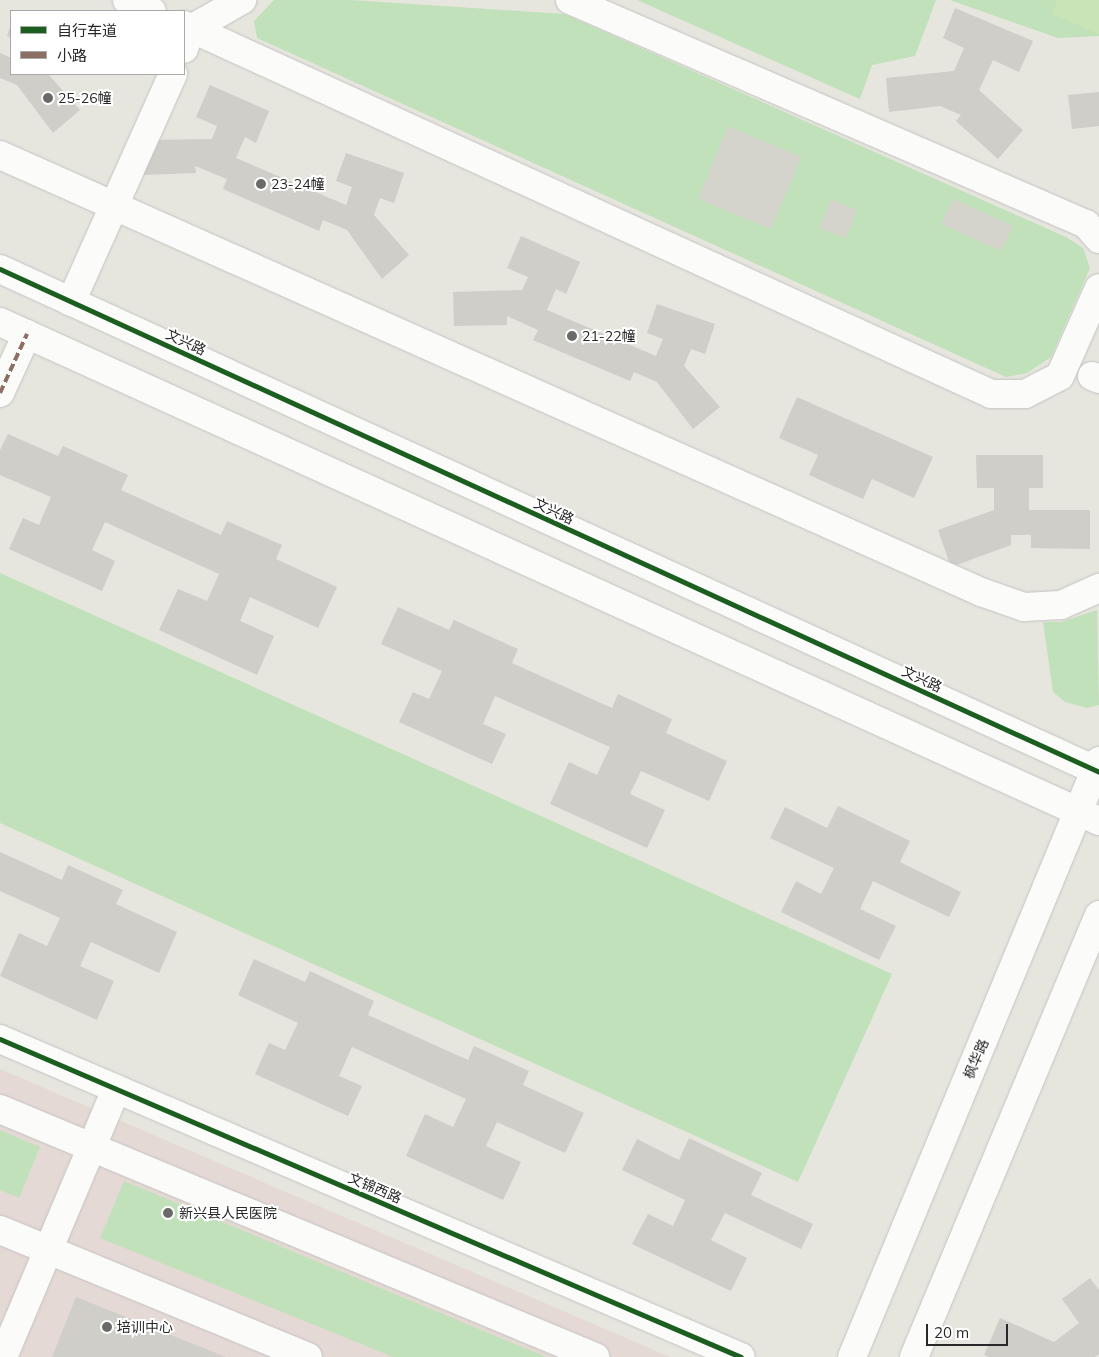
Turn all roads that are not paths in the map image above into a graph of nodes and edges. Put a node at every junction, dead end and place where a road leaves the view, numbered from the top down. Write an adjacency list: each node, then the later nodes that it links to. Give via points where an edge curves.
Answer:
1 (127, 0): 4 (street)
2 (242, 0): 5 (street)
3 (570, 0): 9 (street, via 1086,224)
4 (150, 10)
5 (186, 34): 14 (street, via 991,394 1025,394 1060,376)
6 (173, 75): 8 (street)
7 (0, 155): 8 (street)
8 (114, 205): 12 (street); 17 (street, via 981,592 1024,607 1060,605)
9 (1099, 238)
10 (0, 269): 12 (street, 文兴路)
11 (1099, 288): 14 (street)
12 (71, 302): 18 (street, 文兴路)
13 (0, 322): 15 (street)
14 (1092, 323)
15 (27, 334): 16 (street); 19 (street)
16 (0, 393)
17 (1099, 588)
18 (1098, 768): 19 (street, 枫华路)
19 (1089, 816): 31 (street, 枫华路)
20 (1099, 915): 32 (street)
21 (0, 1039): 22 (street, 文锦西路)
22 (116, 1089): 24 (street); 30 (street, 文锦西路)
23 (0, 1109): 24 (street)
24 (92, 1147): 26 (street); 29 (street)
25 (0, 1230): 26 (street)
26 (48, 1250): 27 (street); 28 (street)
27 (2, 1357)
28 (308, 1357)
29 (595, 1357)
30 (741, 1357)
31 (852, 1357)
32 (914, 1357)

